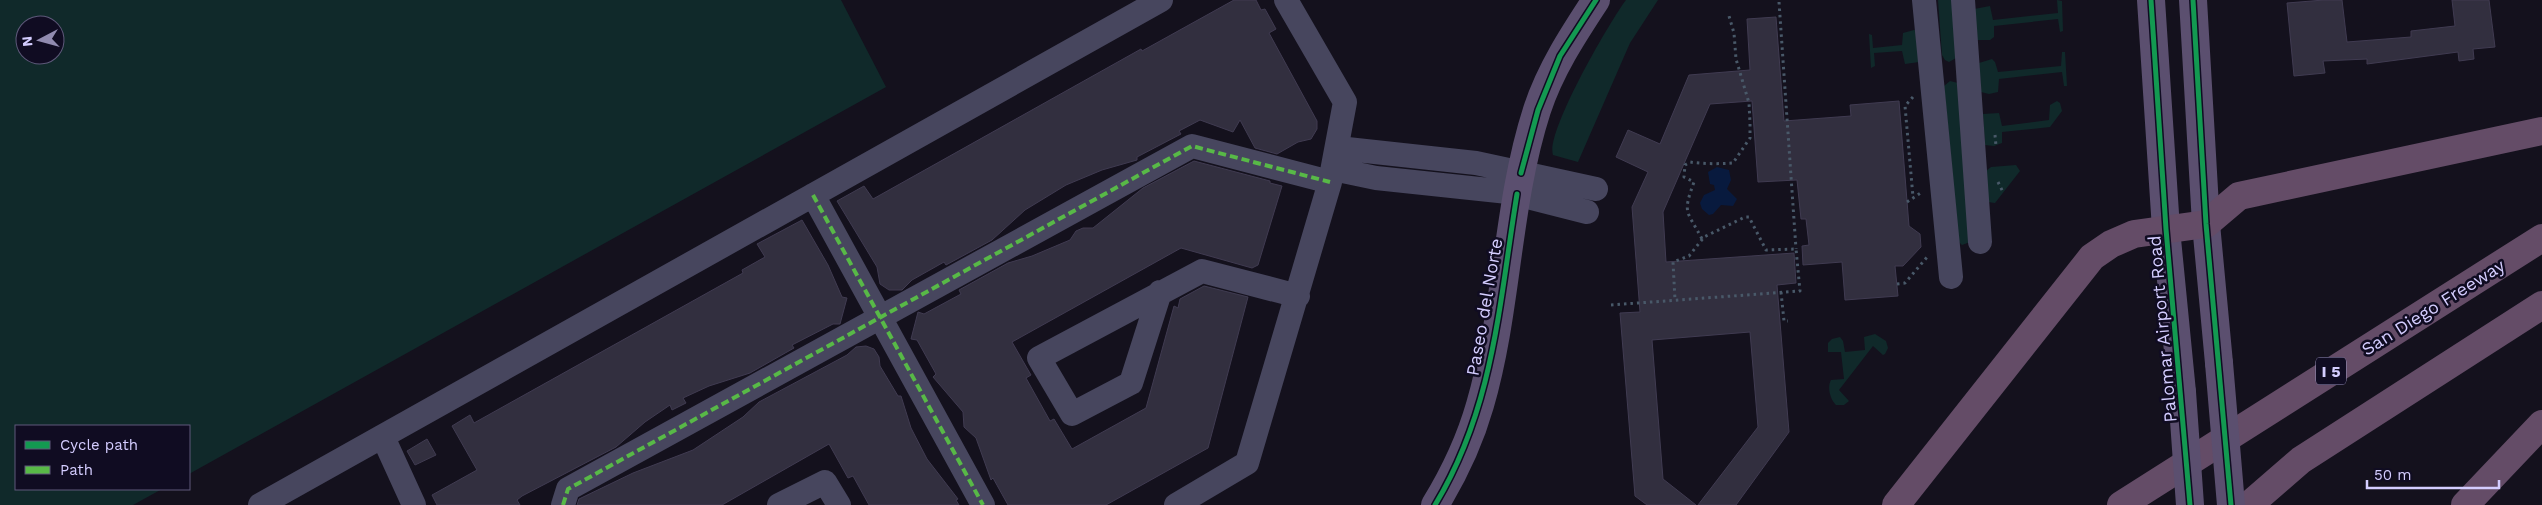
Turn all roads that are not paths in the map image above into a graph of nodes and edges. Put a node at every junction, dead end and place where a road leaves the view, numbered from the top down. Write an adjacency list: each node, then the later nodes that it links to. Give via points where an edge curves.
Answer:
1 (1160, 0): 12 (street)
2 (1286, 0): 9 (street, via 1345,102)
3 (1596, 0): 10 (main road, Paseo del Norte, via 1560,56 1538,110)
4 (1924, 0): 18 (street)
5 (1963, 0): 17 (street)
6 (2151, 0): 15 (main road, Palomar Airport Road)
7 (2193, 0): 14 (main road)
8 (2542, 132): 14 (highway, via 2239,196)
9 (1334, 166): 10 (street, via 1376,178 1480,187); 20 (street); 22 (street, via 1192,146)
10 (1519, 184): 11 (street); 13 (street); 32 (main road, Paseo del Norte, via 1498,324 1480,405 1453,475)
11 (1596, 189)
12 (813, 195): 22 (street); 24 (street)
13 (1587, 212)
14 (2206, 224): 15 (highway); 36 (main road, bridge)
15 (2166, 229): 33 (highway, via 2129,236 2092,257); 35 (main road, Palomar Airport Road, bridge)
16 (2542, 238): 34 (highway, San Diego Freeway / I 5)
17 (1980, 242)
18 (1950, 278)
19 (1160, 292): 19 (street, via 1040,358 1072,414 1131,383); 20 (street, via 1202,271)
20 (1298, 296): 31 (street, via 1248,464)
21 (2542, 305): 37 (highway, via 2301,460)
22 (881, 318): 27 (street, via 568,489); 30 (street)
23 (2542, 424): 38 (highway)
24 (383, 436): 25 (street); 26 (street)
25 (260, 505)
26 (414, 505)
27 (563, 505)
28 (779, 505): 29 (street, via 825,482)
29 (839, 505)
30 (983, 505)
31 (1176, 505)
32 (1435, 505)
33 (1896, 505)
34 (2121, 505)
35 (2190, 505)
36 (2231, 505)
37 (2249, 505)
38 (2465, 505)

